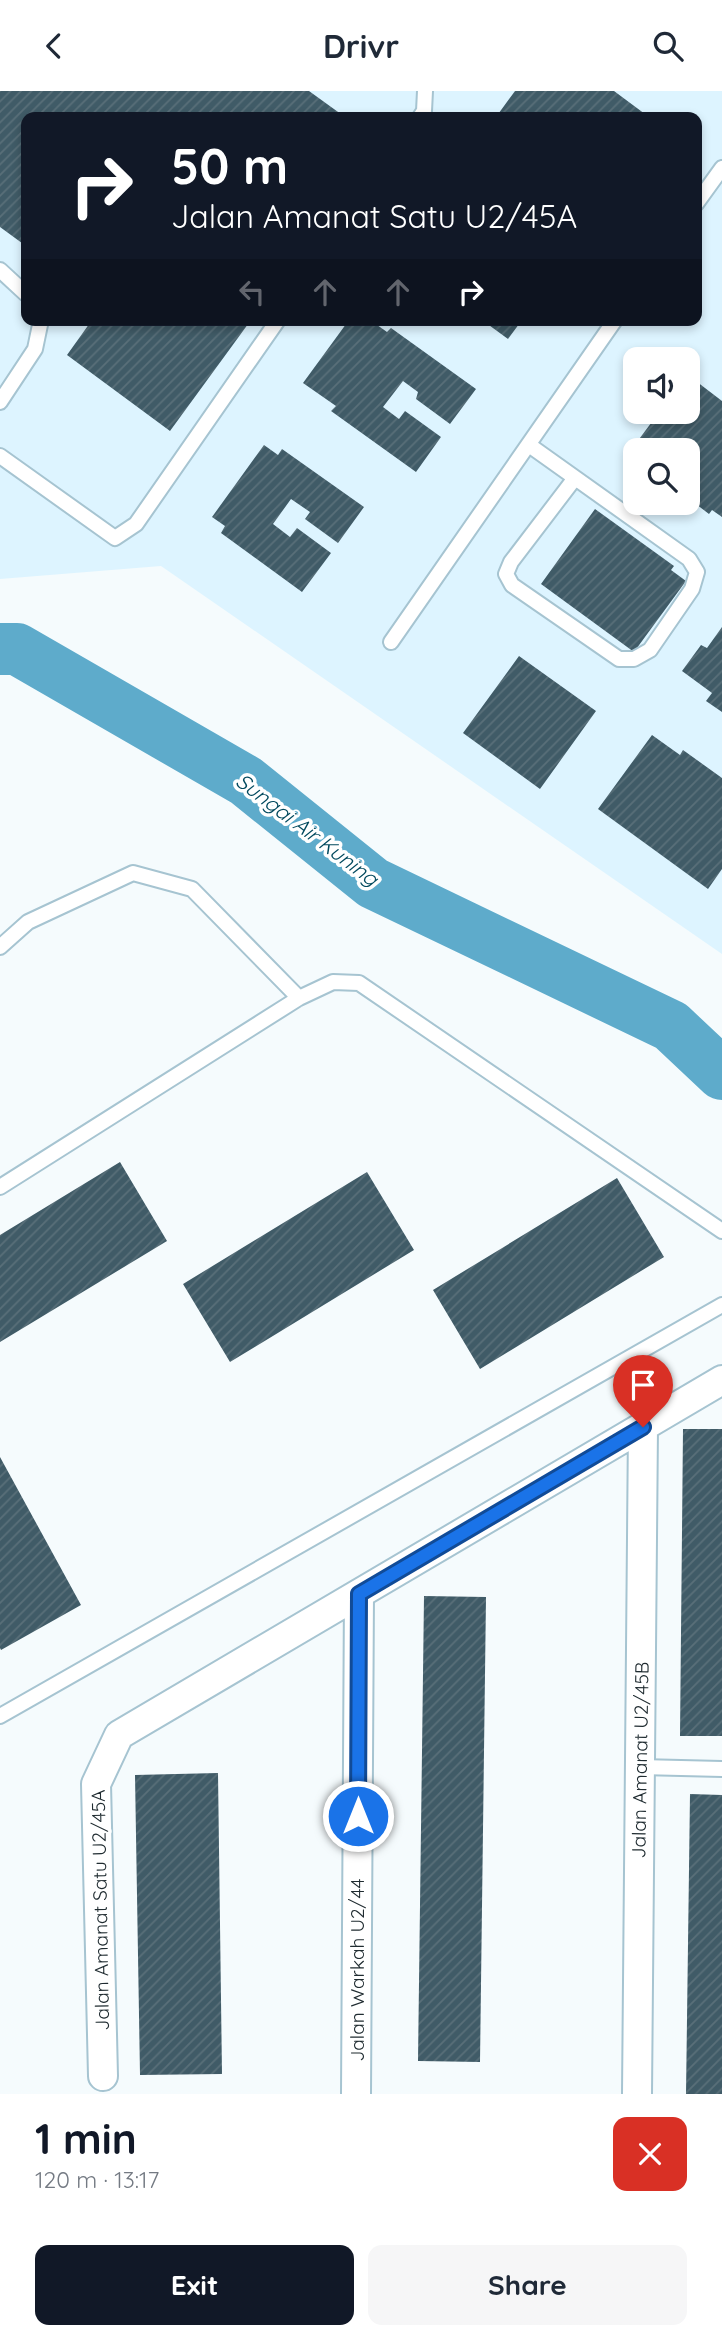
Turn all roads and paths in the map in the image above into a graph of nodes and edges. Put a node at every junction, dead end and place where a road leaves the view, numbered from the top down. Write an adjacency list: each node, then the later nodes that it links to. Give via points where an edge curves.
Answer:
1 (425, 91): 2 (lane)
2 (423, 112)
3 (722, 168): 4 (lane)
4 (702, 196)
5 (0, 270): 6 (lane)
6 (21, 289)
7 (40, 326): 10 (lane, via 35,349)
8 (274, 326): 12 (lane, via 136,524 115,538)
9 (611, 326): 11 (lane)
10 (0, 402)
11 (529, 445): 13 (lane); 14 (lane)
12 (0, 456)
13 (575, 478): 13 (lane, via 506,575 512,585 619,659 634,659 650,650 692,589 697,572 689,559)
14 (391, 642)
15 (0, 947): 16 (lane, via 28,922 134,873 192,889)
16 (299, 998): 17 (lane); 18 (lane, via 333,982 359,983)
17 (0, 1187)
18 (722, 1231)
19 (722, 1305): 23 (lane)
20 (722, 1380): 21 (street, Jalan Amanat Satu U2/45A)
21 (643, 1427): 22 (street, Jalan Amanat Satu U2/45A); 24 (street, Jalan Amanat U2/45B)
22 (359, 1594): 26 (street, Jalan Amanat Satu U2/45A, via 119,1735 96,1784); 27 (street, Jalan Warkah U2/44)
23 (0, 1716)
24 (640, 1767): 25 (lane); 28 (street, Jalan Amanat U2/45B)
25 (722, 1769)
26 (103, 2076)
27 (356, 2094)
28 (637, 2094)

